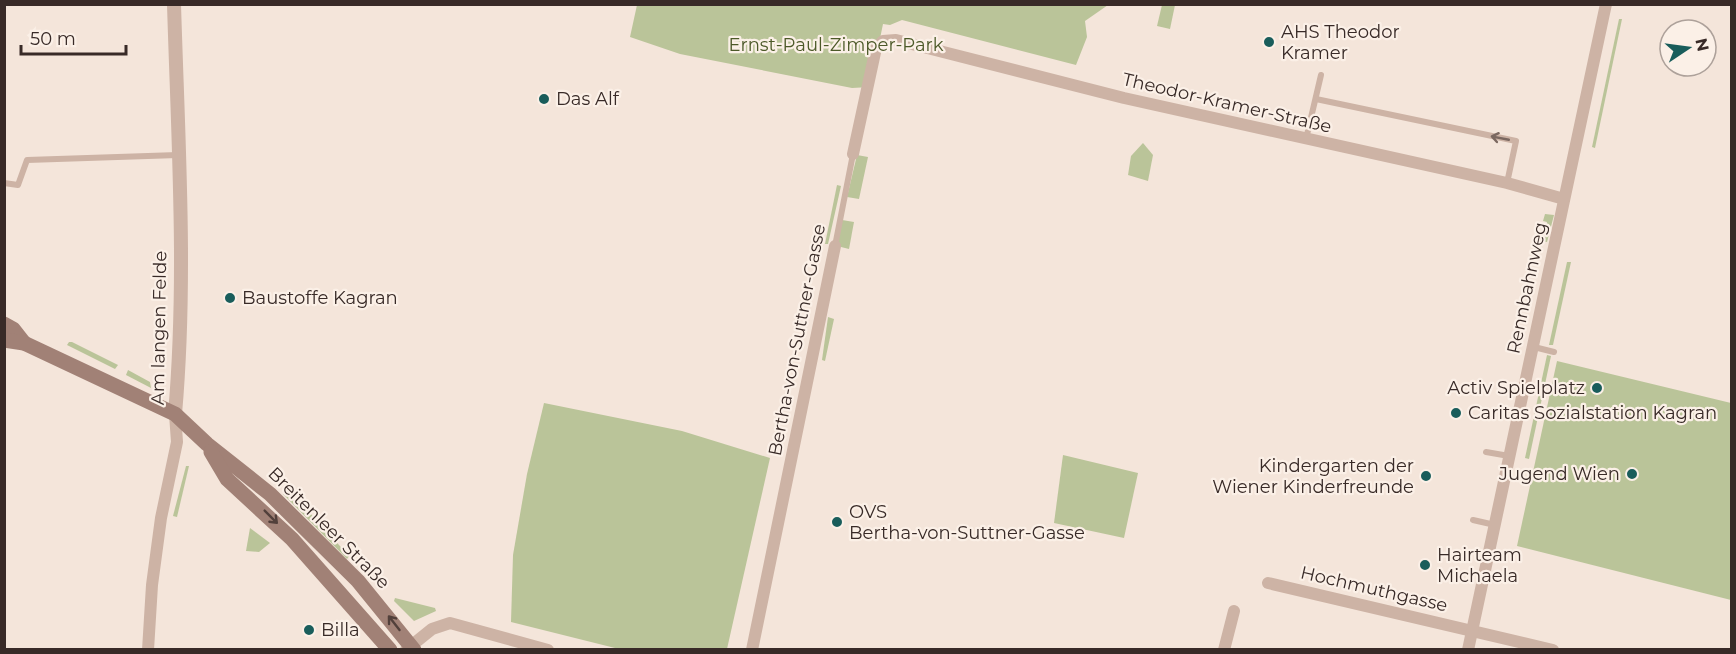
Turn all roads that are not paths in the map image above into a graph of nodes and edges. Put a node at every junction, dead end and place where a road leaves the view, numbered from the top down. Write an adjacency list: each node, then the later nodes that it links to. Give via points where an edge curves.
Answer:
1 (174, 4): 8 (street, Am langen Felde)
2 (1606, 4): 11 (street, Rennbahnweg)
3 (883, 41): 6 (street, Theodor-Kramer-Straße, via 896,40); 7 (street, Bertha-von-Suttner-Gasse, via 876,48)
4 (1321, 75): 5 (lane)
5 (1316, 99): 6 (lane); 10 (lane, one-way to 5, via 1516,141)
6 (1306, 140): 10 (street, Theodor-Kramer-Straße)
7 (853, 154): 12 (lane, Bertha-von-Suttner-Gasse)
8 (178, 155): 9 (lane, via 27,160 18,184); 18 (street, Am langen Felde, via 180,348)
9 (4, 183)
10 (1507, 183): 11 (street, Theodor-Kramer-Straße)
11 (1564, 199): 16 (street, Rennbahnweg)
12 (835, 246): 31 (street, Bertha-von-Suttner-Gasse)
13 (4, 324): 15 (main road, Breitenleer Straße, via 14,329)
14 (4, 340): 15 (main road, Breitenleer Straße)
15 (24, 343): 18 (main road, Breitenleer Straße)
16 (1533, 347): 17 (lane); 21 (street, Rennbahnweg)
17 (1554, 352)
18 (175, 414): 19 (main road, Breitenleer Straße); 28 (street, Am langen Felde, via 177,442 161,518)
19 (207, 444): 27 (main road, Breitenleer Straße, one-way to 19, via 358,581 270,494); 29 (main road, Breitenleer Straße, one-way to 29, via 226,479 292,539)
20 (1486, 452): 21 (lane)
21 (1511, 456): 23 (street, Rennbahnweg)
22 (1473, 520): 23 (lane)
23 (1496, 526): 26 (street, Rennbahnweg)
24 (1268, 583): 26 (street, Hochmuthgasse)
25 (1234, 611): 32 (street)
26 (1473, 630): 33 (street, Rennbahnweg); 34 (street, Hochmuthgasse)
27 (410, 648): 30 (street, via 432,629 450,623)
28 (147, 650)
29 (390, 650)
30 (548, 650)
31 (752, 650)
32 (1224, 650)
33 (1468, 650)
34 (1553, 650)

